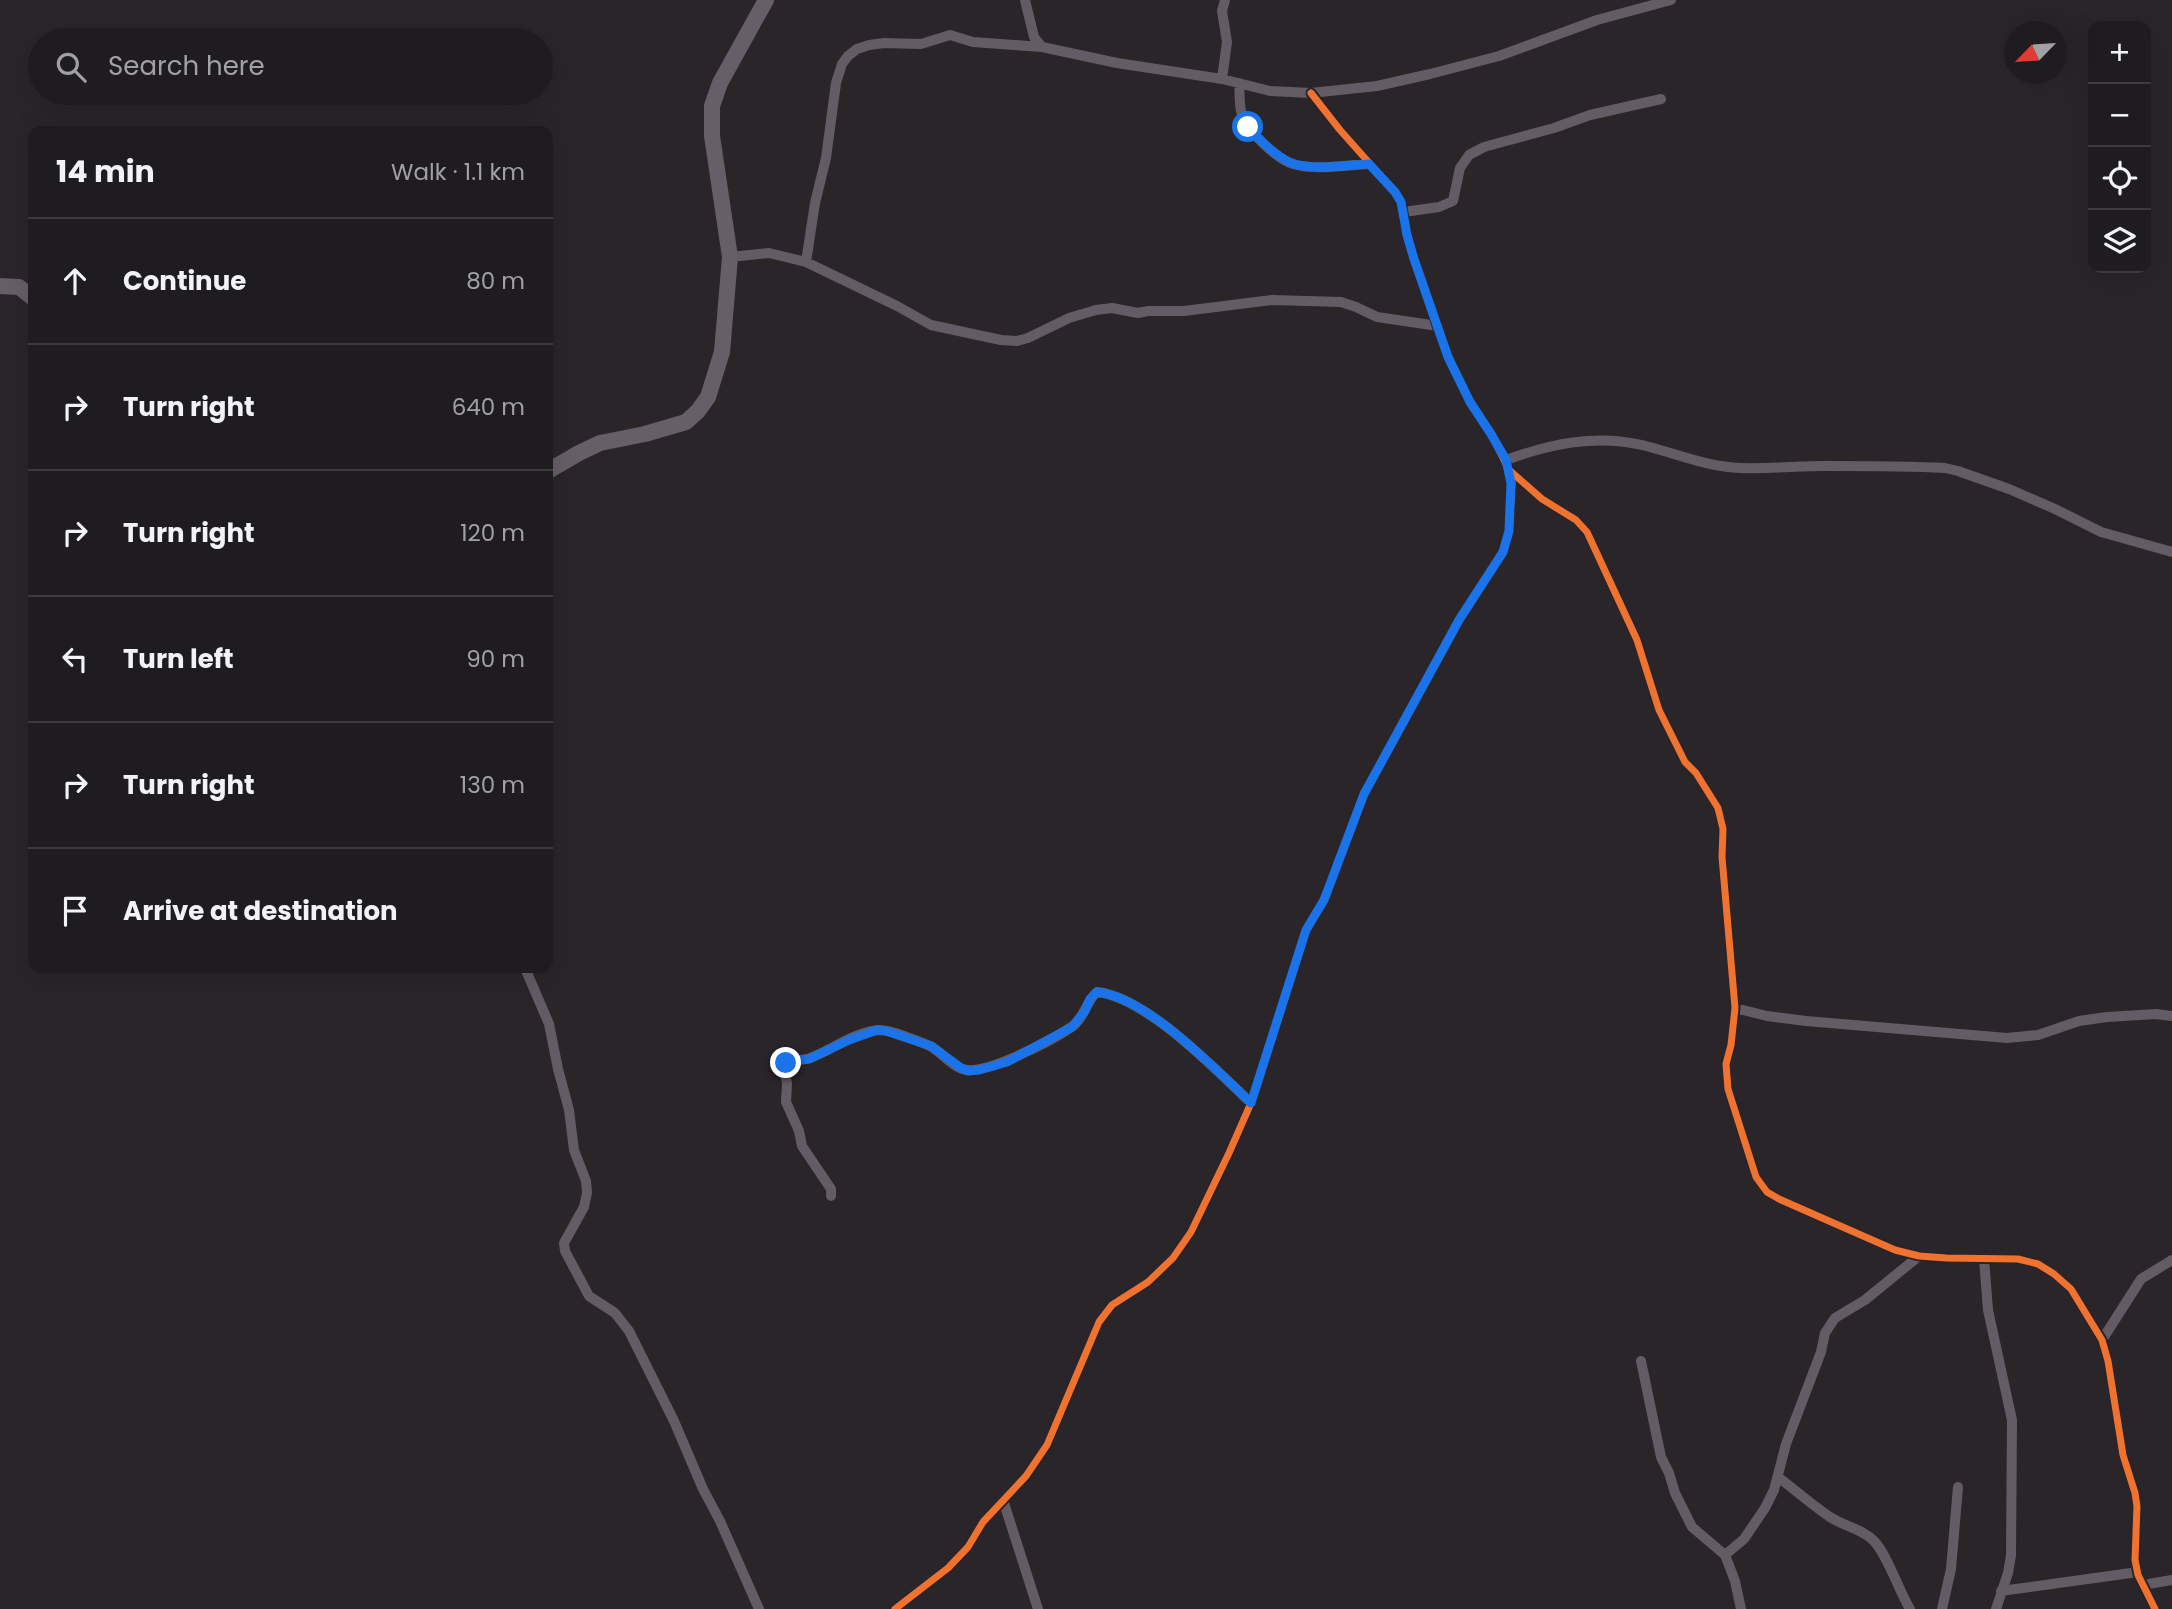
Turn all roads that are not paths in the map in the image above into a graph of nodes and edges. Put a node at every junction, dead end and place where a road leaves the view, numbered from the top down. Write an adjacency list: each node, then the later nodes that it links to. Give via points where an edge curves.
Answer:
1 (766, 0): 12 (street, via 712,106)
2 (1025, 0): 5 (street, via 1034,37)
3 (1225, 0): 6 (street, via 1222,11 1227,43)
4 (1671, 0): 8 (street, via 1430,74)
5 (1042, 47): 6 (street); 13 (street, via 973,42 950,35 921,44 869,45 848,56 836,83)
6 (1222, 79): 7 (street)
7 (1239, 83): 8 (street, via 1270,91); 10 (street, via 1248,127 1278,155 1292,163 1321,167)
8 (1311, 93): 10 (street)
9 (1661, 99): 11 (street, via 1484,147 1469,155 1460,168 1453,201)
10 (1369, 164): 11 (street, via 1395,192)
11 (1404, 212): 16 (street, via 1414,259)
12 (730, 257): 13 (street, via 769,253); 18 (street, via 722,352 708,397 698,411 671,427 600,443)
13 (806, 262): 16 (street, via 931,325 1001,340 1028,338 1096,310 1184,311 1272,300 1341,302 1377,317)
14 (0, 286): 15 (street, via 19,286)
15 (28, 294)
16 (1438, 326): 17 (street, via 1470,402)
17 (1507, 465): 19 (street, via 1563,443 1608,440 1740,468 1945,468 2009,489 2101,532); 21 (street, via 1542,499 1587,532 1637,640 1659,710 1685,762 1717,808 1723,829); 23 (street, via 1511,506 1503,552 1459,620 1364,794 1324,900 1306,930)
18 (553, 468)
19 (2172, 552)
20 (527, 973): 38 (street, via 549,1024 574,1150 586,1181 584,1207 564,1243 565,1251 589,1296 615,1313 629,1331)
21 (1735, 1008): 22 (street, via 1806,1021 2007,1038 2107,1017); 25 (street, via 1727,1089 1750,1163 1767,1192 1895,1250)
22 (2172, 1016)
23 (1251, 1103): 24 (street, via 1158,1020 1102,992 1090,999 1072,1027 1007,1062 979,1070 968,1071 931,1046 877,1030 784,1066 786,1102 802,1146 831,1189); 32 (street, via 1191,1232 1173,1258 1148,1282 1112,1305 1099,1322 1047,1445)
24 (831, 1196)
25 (1919, 1256): 26 (street); 30 (street, via 1835,1318 1825,1333)
26 (1984, 1259): 28 (street, via 2018,1259 2054,1274 2071,1289); 37 (street, via 1989,1310 2012,1420 2011,1555)
27 (2172, 1260): 28 (street, via 2141,1279)
28 (2102, 1340): 34 (street, via 2123,1455 2135,1493)
29 (1641, 1362): 33 (street, via 1661,1457 1675,1493 1692,1527)
30 (1778, 1477): 33 (street, via 1765,1508 1744,1539); 42 (street, via 1832,1518 1874,1540)
31 (1958, 1487): 43 (street, via 1951,1569)
32 (1003, 1500): 39 (street, via 968,1548); 40 (street)
33 (1724, 1555): 41 (street)
34 (2138, 1572): 36 (street); 37 (street)
35 (2172, 1580): 36 (street)
36 (2143, 1585): 45 (street)
37 (2001, 1591): 44 (street)
38 (759, 1609)
39 (895, 1609)
40 (1038, 1609)
41 (1741, 1609)
42 (1910, 1609)
43 (1942, 1609)
44 (1996, 1609)
45 (2155, 1609)

